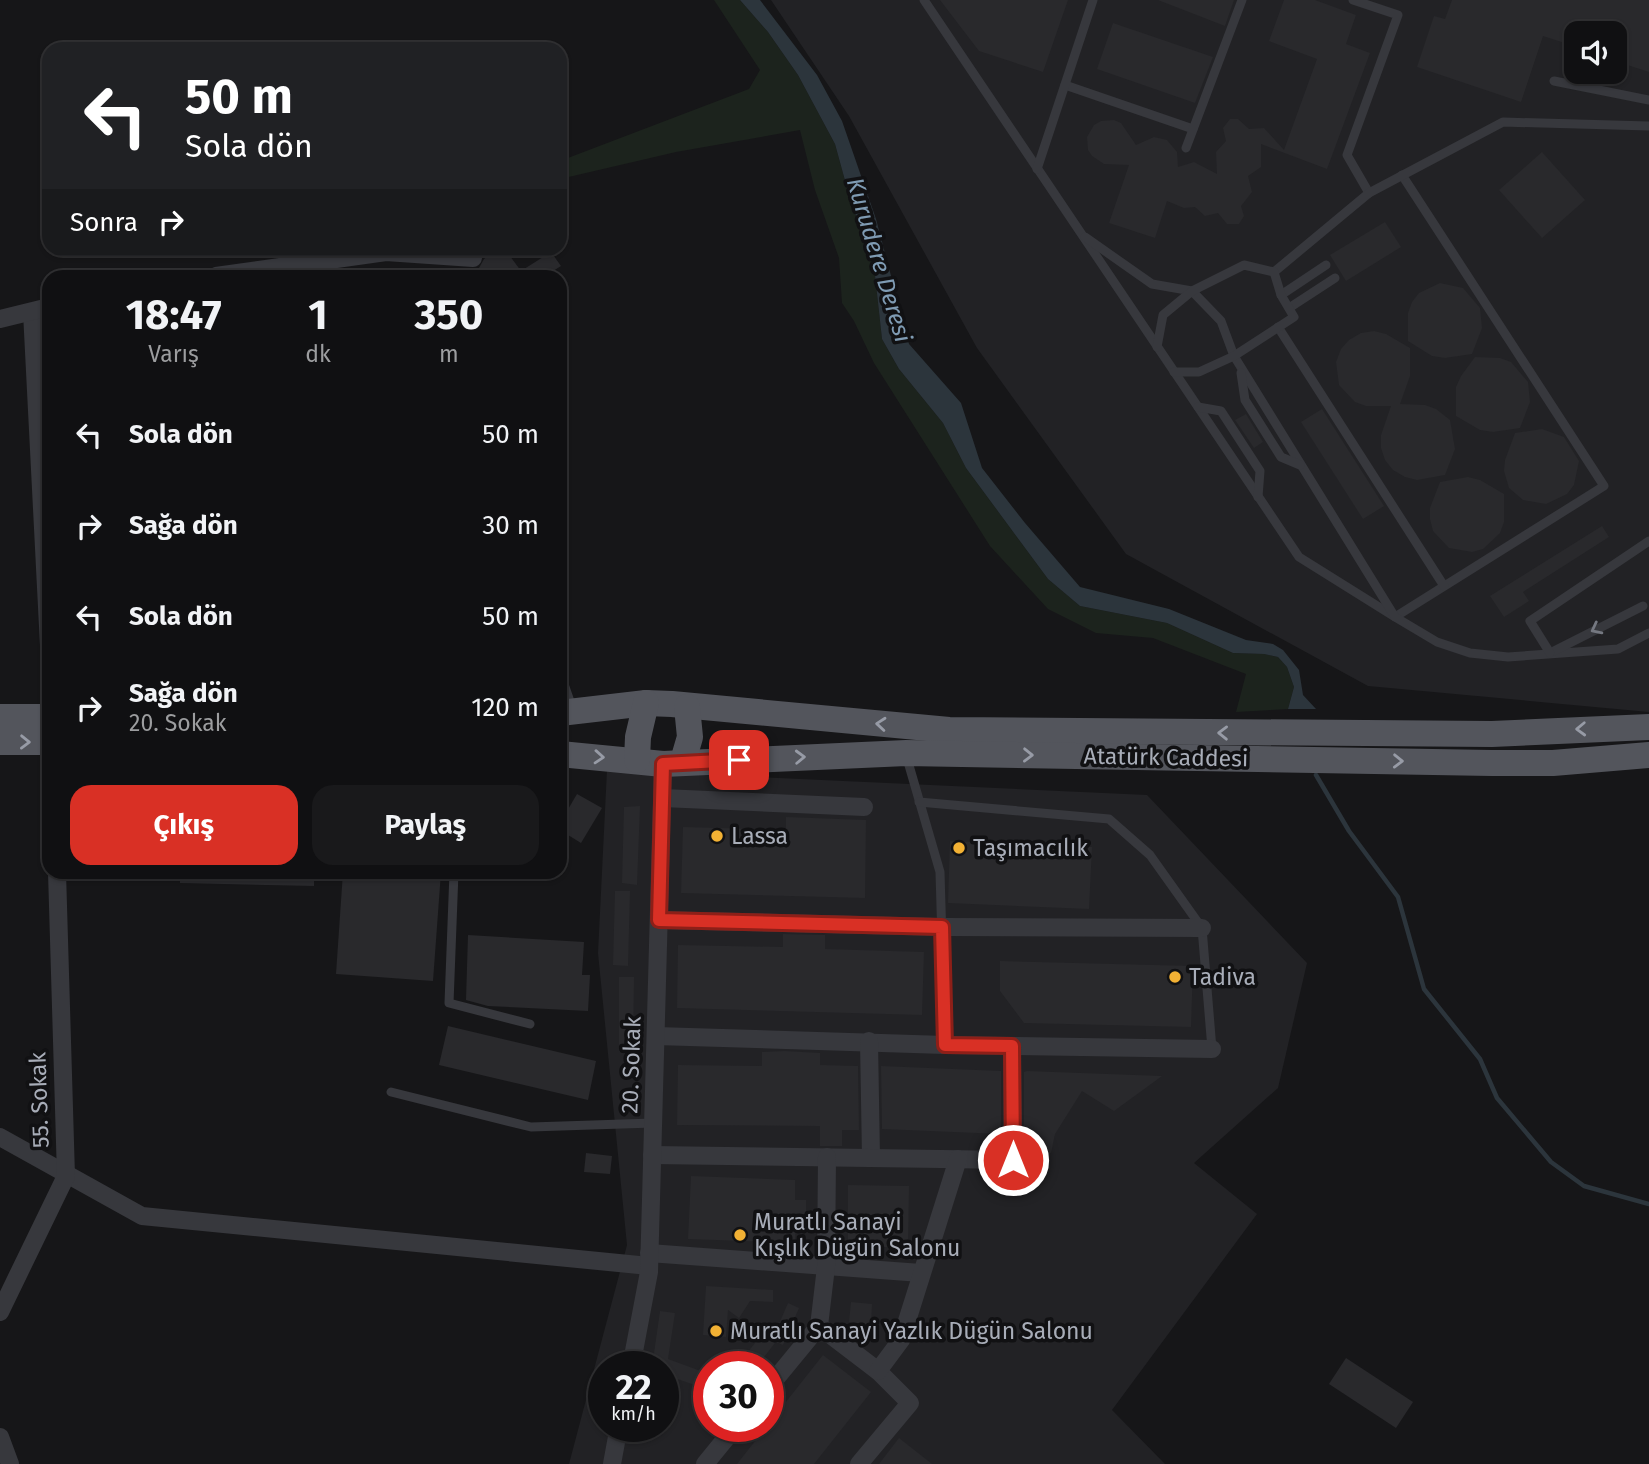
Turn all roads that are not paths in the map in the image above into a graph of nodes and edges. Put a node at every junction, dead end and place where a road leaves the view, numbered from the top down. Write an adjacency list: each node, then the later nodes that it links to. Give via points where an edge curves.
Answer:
1 (924, 0): 11 (lane)
2 (1093, 0): 6 (lane)
3 (1242, 0): 9 (lane)
4 (1353, 0): 13 (lane, via 1398,15 1347,156)
5 (1554, 81): 7 (lane)
6 (1065, 85): 9 (lane); 11 (lane)
7 (1649, 100)
8 (1649, 126): 12 (lane, via 1503,122)
9 (1193, 129): 10 (lane)
10 (1186, 148)
11 (1037, 169): 14 (lane)
12 (1402, 175): 13 (lane); 35 (lane, via 1604,486)
13 (1369, 192): 20 (lane)
14 (1081, 233): 22 (lane, via 1152,284); 28 (lane)
15 (362, 256): 19 (street)
16 (444, 256): 17 (street)
17 (473, 258)
18 (1326, 265): 23 (lane)
19 (279, 270)
20 (1274, 272): 22 (lane, via 1244,265); 23 (lane)
21 (1335, 278): 24 (lane)
22 (1192, 291): 28 (lane, via 1163,316); 29 (lane, via 1221,321)
23 (1281, 295): 24 (lane)
24 (1289, 308): 27 (lane, via 1294,317)
25 (40, 309): 26 (street); 31 (street)
26 (0, 319)
27 (1278, 327): 29 (lane); 35 (lane)
28 (1157, 347): 30 (lane)
29 (1234, 356): 30 (lane, via 1199,372); 37 (lane, via 1241,367 1245,400 1281,457 1302,466)
30 (1174, 372): 32 (lane)
31 (42, 384)
32 (1198, 407): 33 (lane); 33 (lane, via 1221,411 1260,471)
33 (1258, 497): 37 (lane, via 1298,557)
34 (1649, 541): 39 (lane, via 1530,621)
35 (1444, 586): 37 (lane)
36 (1643, 606): 39 (lane, one-way to 39)
37 (1395, 617): 39 (lane, via 1437,642 1470,653 1508,657)
38 (1649, 633): 39 (lane, via 1618,649)
39 (1550, 653)
40 (646, 703): 41 (main road, Atatürk Caddesi); 42 (main road); 53 (main road, via 638,737)
41 (687, 707): 48 (main road, Atatürk Caddesi, one-way to 41, via 949,730); 53 (main road, via 690,737)
42 (567, 712)
43 (0, 717): 44 (main road)
44 (42, 717)
45 (1649, 727): 49 (main road, Atatürk Caddesi, one-way to 49)
46 (0, 742): 47 (main road, one-way to 47)
47 (42, 742)
48 (1291, 747): 49 (main road, Atatürk Caddesi); 50 (main road, Atatürk Caddesi, one-way to 48)
49 (1330, 747): 52 (main road, Atatürk Caddesi, one-way to 52, via 1553,763)
50 (905, 753): 53 (main road, Atatürk Caddesi, one-way to 50); 55 (lane)
51 (567, 755): 53 (main road, Atatürk Caddesi, one-way to 53)
52 (1649, 755)
53 (661, 762): 54 (street, 20. Sokak)
54 (663, 798): 56 (street); 59 (street, 20. Sokak)
55 (919, 802): 60 (lane, via 940,872); 61 (lane, via 1109,819 1150,855)
56 (864, 807)
57 (57, 879): 75 (street, 55. Sokak)
58 (454, 879): 62 (lane, via 449,1003)
59 (659, 920): 60 (street); 63 (street, 20. Sokak)
60 (942, 927): 61 (street); 65 (lane)
61 (1202, 928): 67 (lane)
62 (530, 1024)
63 (656, 1036): 64 (street); 69 (street, 20. Sokak)
64 (869, 1041): 65 (street); 73 (street)
65 (945, 1045): 66 (street)
66 (1012, 1046): 67 (street); 74 (street, via 1013,1160)
67 (1212, 1049)
68 (391, 1092): 69 (lane, via 531,1127)
69 (653, 1123): 71 (street, 20. Sokak)
70 (0, 1137): 75 (street)
71 (652, 1155): 72 (street); 76 (street, 20. Sokak)
72 (827, 1157): 73 (street); 77 (street)
73 (871, 1158): 74 (street)
74 (958, 1159): 78 (street)
75 (66, 1176): 76 (street, via 142,1216); 79 (street, 55. Sokak)
76 (649, 1260): 77 (street); 81 (street, 20. Sokak)
77 (826, 1267): 78 (street); 80 (street)
78 (921, 1273): 83 (street, via 901,1340)
79 (0, 1312)
80 (819, 1326): 82 (street); 83 (street)
81 (634, 1351)
82 (784, 1369)
83 (877, 1371): 90 (street, via 910,1403)
84 (0, 1437): 87 (street)
85 (616, 1442): 88 (street)
86 (724, 1442): 89 (street)
87 (10, 1464)
88 (612, 1464)
89 (705, 1464)
90 (859, 1464)

